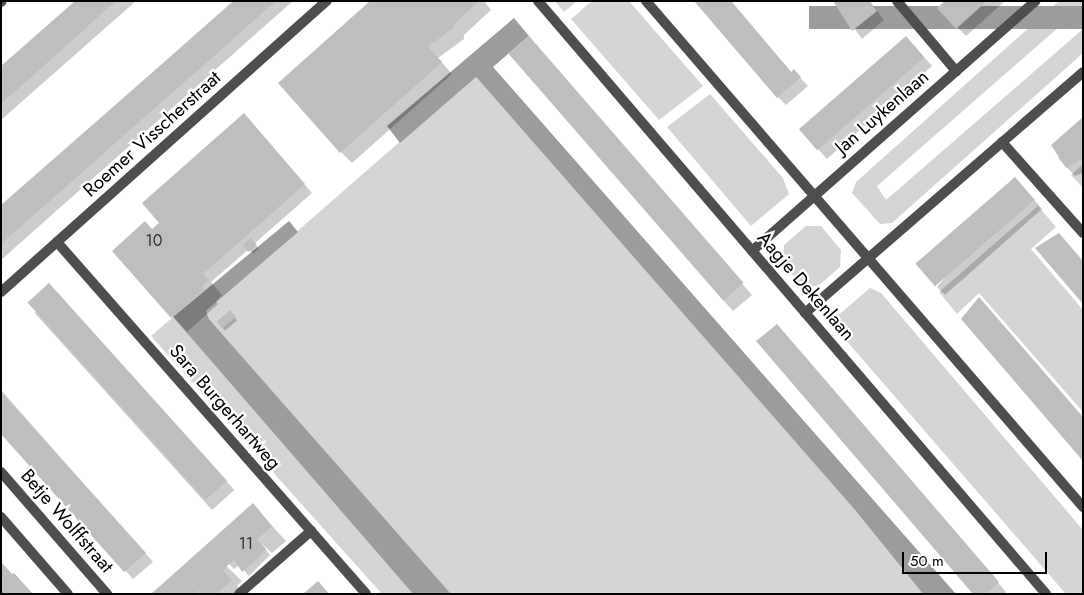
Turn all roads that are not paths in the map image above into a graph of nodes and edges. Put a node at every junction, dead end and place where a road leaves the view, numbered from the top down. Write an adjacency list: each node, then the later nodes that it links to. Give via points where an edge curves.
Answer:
1 (327, 1): 11 (street, Roemer Visscherstraat)
2 (538, 1): 12 (street, Aagje Dekenlaan)
3 (646, 1): 9 (street)
4 (897, 1): 6 (street)
5 (1036, 1): 6 (street, Jan Luykenlaan)
6 (956, 71): 9 (street, Jan Luykenlaan)
7 (1083, 72): 8 (street)
8 (1002, 142): 10 (street); 13 (street)
9 (814, 196): 12 (street, Jan Luykenlaan); 13 (street)
10 (1083, 233)
11 (57, 242): 14 (street, Roemer Visscherstraat); 19 (street, Sara Burgerhartweg)
12 (752, 251): 15 (street, Aagje Dekenlaan)
13 (868, 258): 15 (street); 17 (street)
14 (1, 292)
15 (806, 313): 24 (street, Aagje Dekenlaan)
16 (1, 472): 21 (street, Betje Wolffstraat)
17 (1083, 507)
18 (1, 517): 20 (street)
19 (311, 531): 22 (street); 23 (street, Sara Burgerhartweg)
20 (68, 594)
21 (107, 594)
22 (239, 594)
23 (366, 594)
24 (1046, 594)

